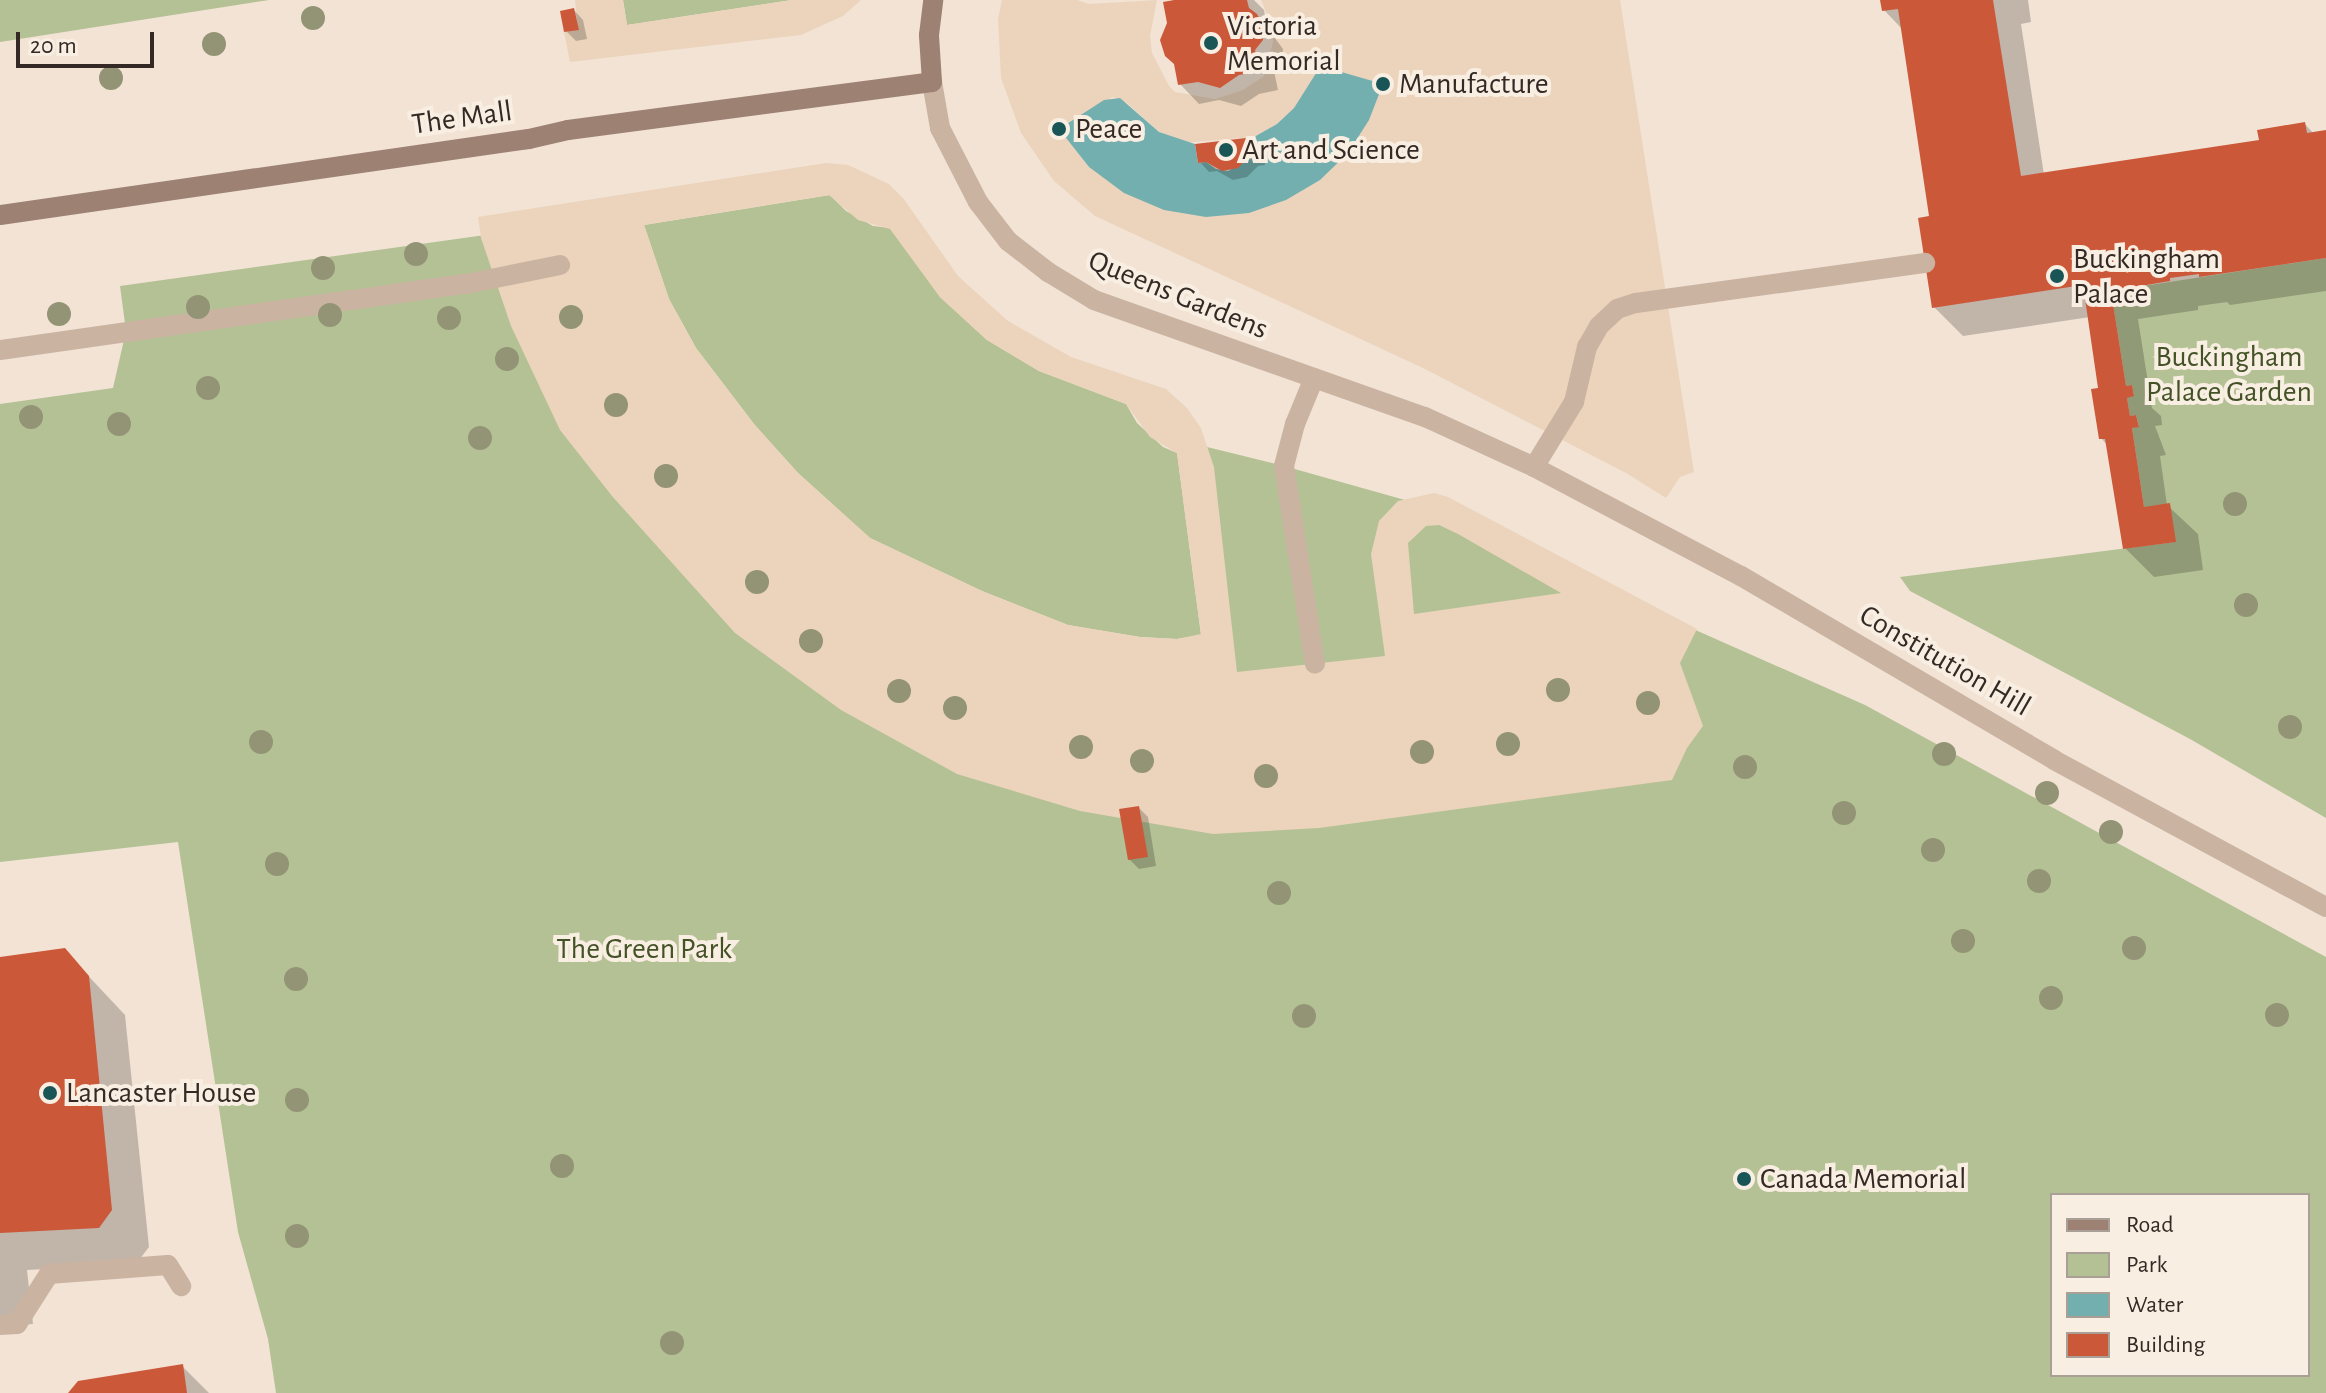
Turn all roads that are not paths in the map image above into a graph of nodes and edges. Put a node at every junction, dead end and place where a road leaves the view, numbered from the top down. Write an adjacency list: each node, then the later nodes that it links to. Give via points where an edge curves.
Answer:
1 (933, 0): 2 (street, Queens Gardens)
2 (932, 82): 3 (street, The Mall); 7 (street, Queens Gardens, via 940,128 978,202 1008,241 1048,272 1131,315)
3 (0, 215)
4 (1925, 263): 8 (street, via 1617,309 1587,347 1574,402)
5 (560, 265): 6 (street, via 466,284)
6 (0, 350)
7 (1314, 378): 8 (street, Queens Gardens, via 1425,417); 9 (street, via 1284,466)
8 (1534, 467): 10 (street, Constitution Hill, via 1741,576 2054,760)
9 (1315, 664)
10 (2326, 907)
11 (181, 1286): 12 (street, via 168,1265 49,1274 17,1324)
12 (0, 1325)

